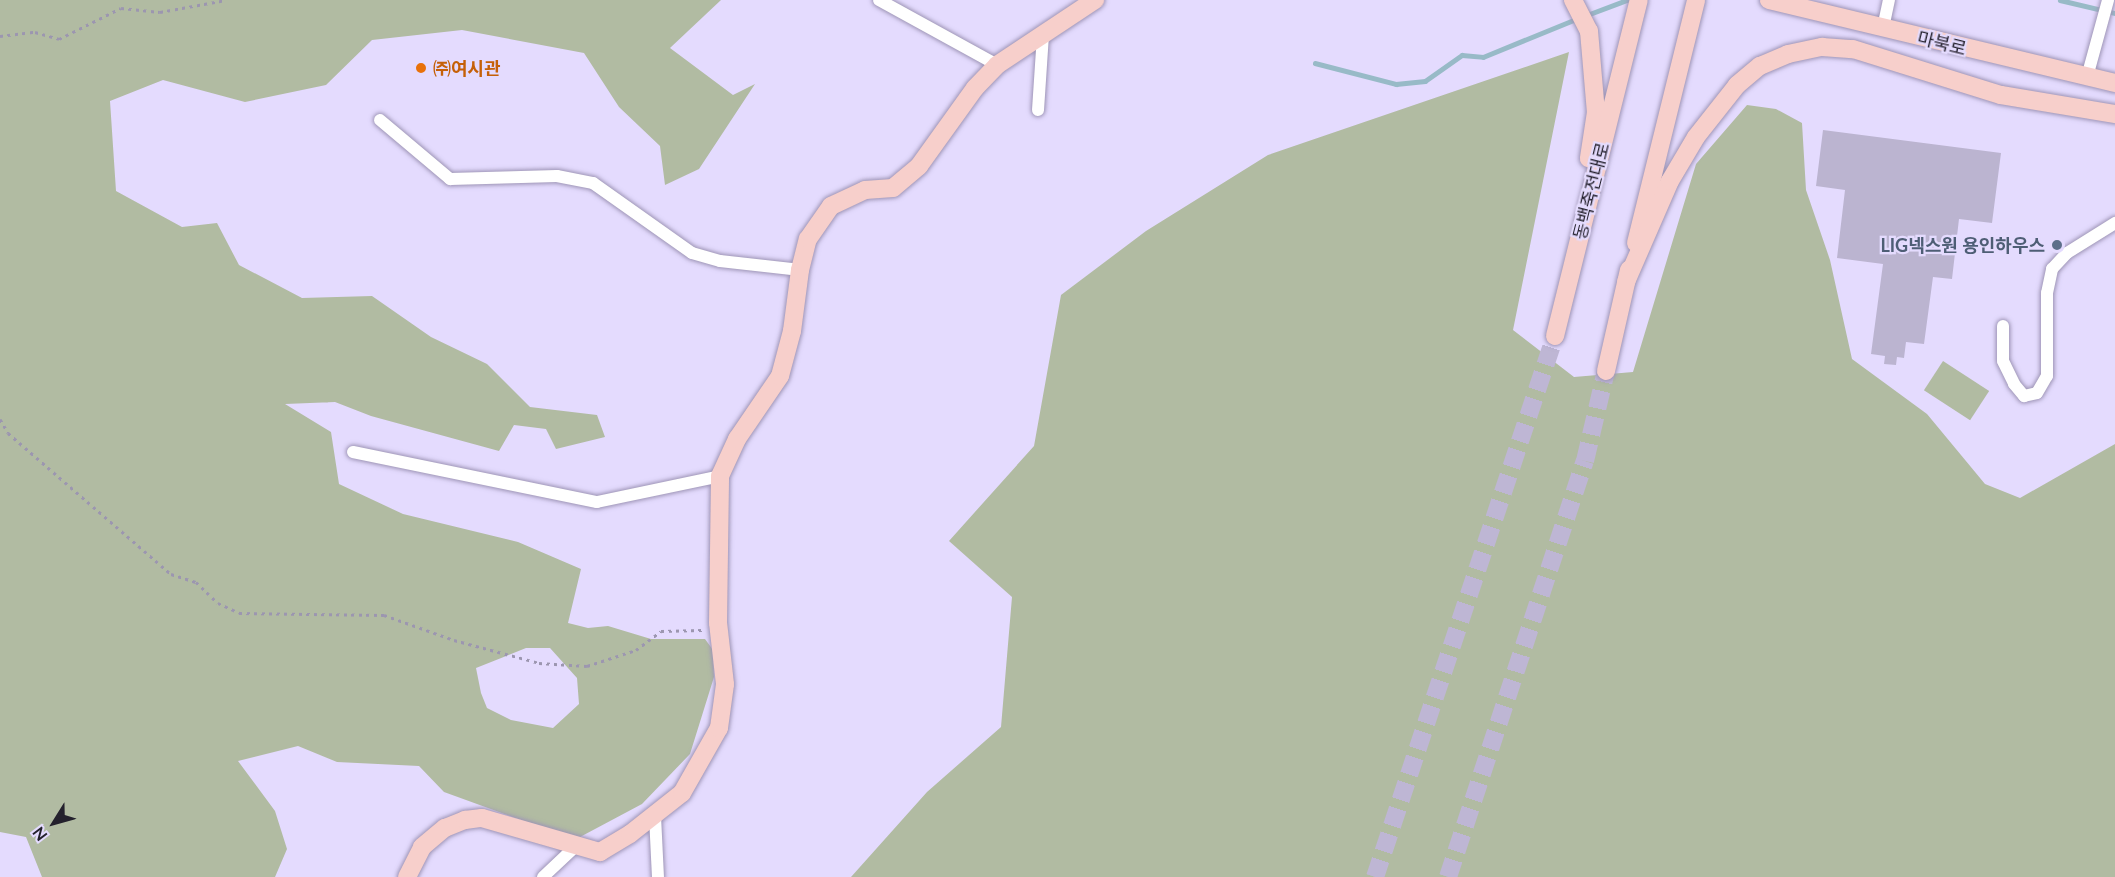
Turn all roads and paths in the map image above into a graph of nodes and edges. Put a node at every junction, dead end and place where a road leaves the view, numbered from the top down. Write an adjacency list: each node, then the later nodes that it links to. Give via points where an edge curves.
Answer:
1 (226, 0): 13 (path, via 160,12 121,8 59,39 35,33)
2 (879, 0): 14 (street)
3 (1095, 0): 12 (street)
4 (1573, 0): 20 (street, via 1589,30 1596,112)
5 (1639, 0): 20 (street, 동백죽전대로)
6 (1696, 0): 23 (street)
7 (1769, 0): 10 (street, 마북로)
8 (1889, 0): 11 (street)
9 (2108, 0): 15 (street)
10 (1790, 3): 11 (street, 마북로)
11 (1883, 28): 15 (street, 마북로)
12 (1043, 35): 14 (street); 17 (street)
13 (0, 36)
14 (997, 65): 22 (street, via 975,88 919,166 893,188 866,190 831,206 808,239)
15 (2087, 77): 16 (street, 마북로)
16 (2115, 83)
17 (1038, 110)
18 (2115, 114): 23 (street, via 2001,95 1852,50 1822,47 1788,54 1760,66 1737,85 1696,137 1670,181)
19 (380, 120): 22 (street, via 450,179 557,176 593,183 692,253 720,261)
20 (1584, 220): 25 (street, 동백죽전대로)
21 (2115, 224): 24 (street, via 2067,254 2052,269 2047,293 2047,376 2037,393 2024,396 2014,384 2003,361)
22 (800, 270): 29 (street, via 792,331 780,376 737,439)
23 (1626, 282): 26 (street)
24 (2003, 326)
25 (1555, 336)
26 (1606, 371)
27 (0, 419): 30 (path, via 8,433 171,574 196,582 218,603 239,613 384,615 445,638 539,663 587,666 636,650 661,631)
28 (353, 452): 29 (street, via 597,502)
29 (720, 476): 30 (street)
30 (718, 630): 31 (street, via 724,684 719,728 682,793)
31 (655, 816): 32 (street, via 600,852); 35 (street)
32 (576, 846): 33 (street, via 482,818 465,820 445,828 422,847); 34 (street)
33 (406, 877)
34 (543, 877)
35 (658, 877)

